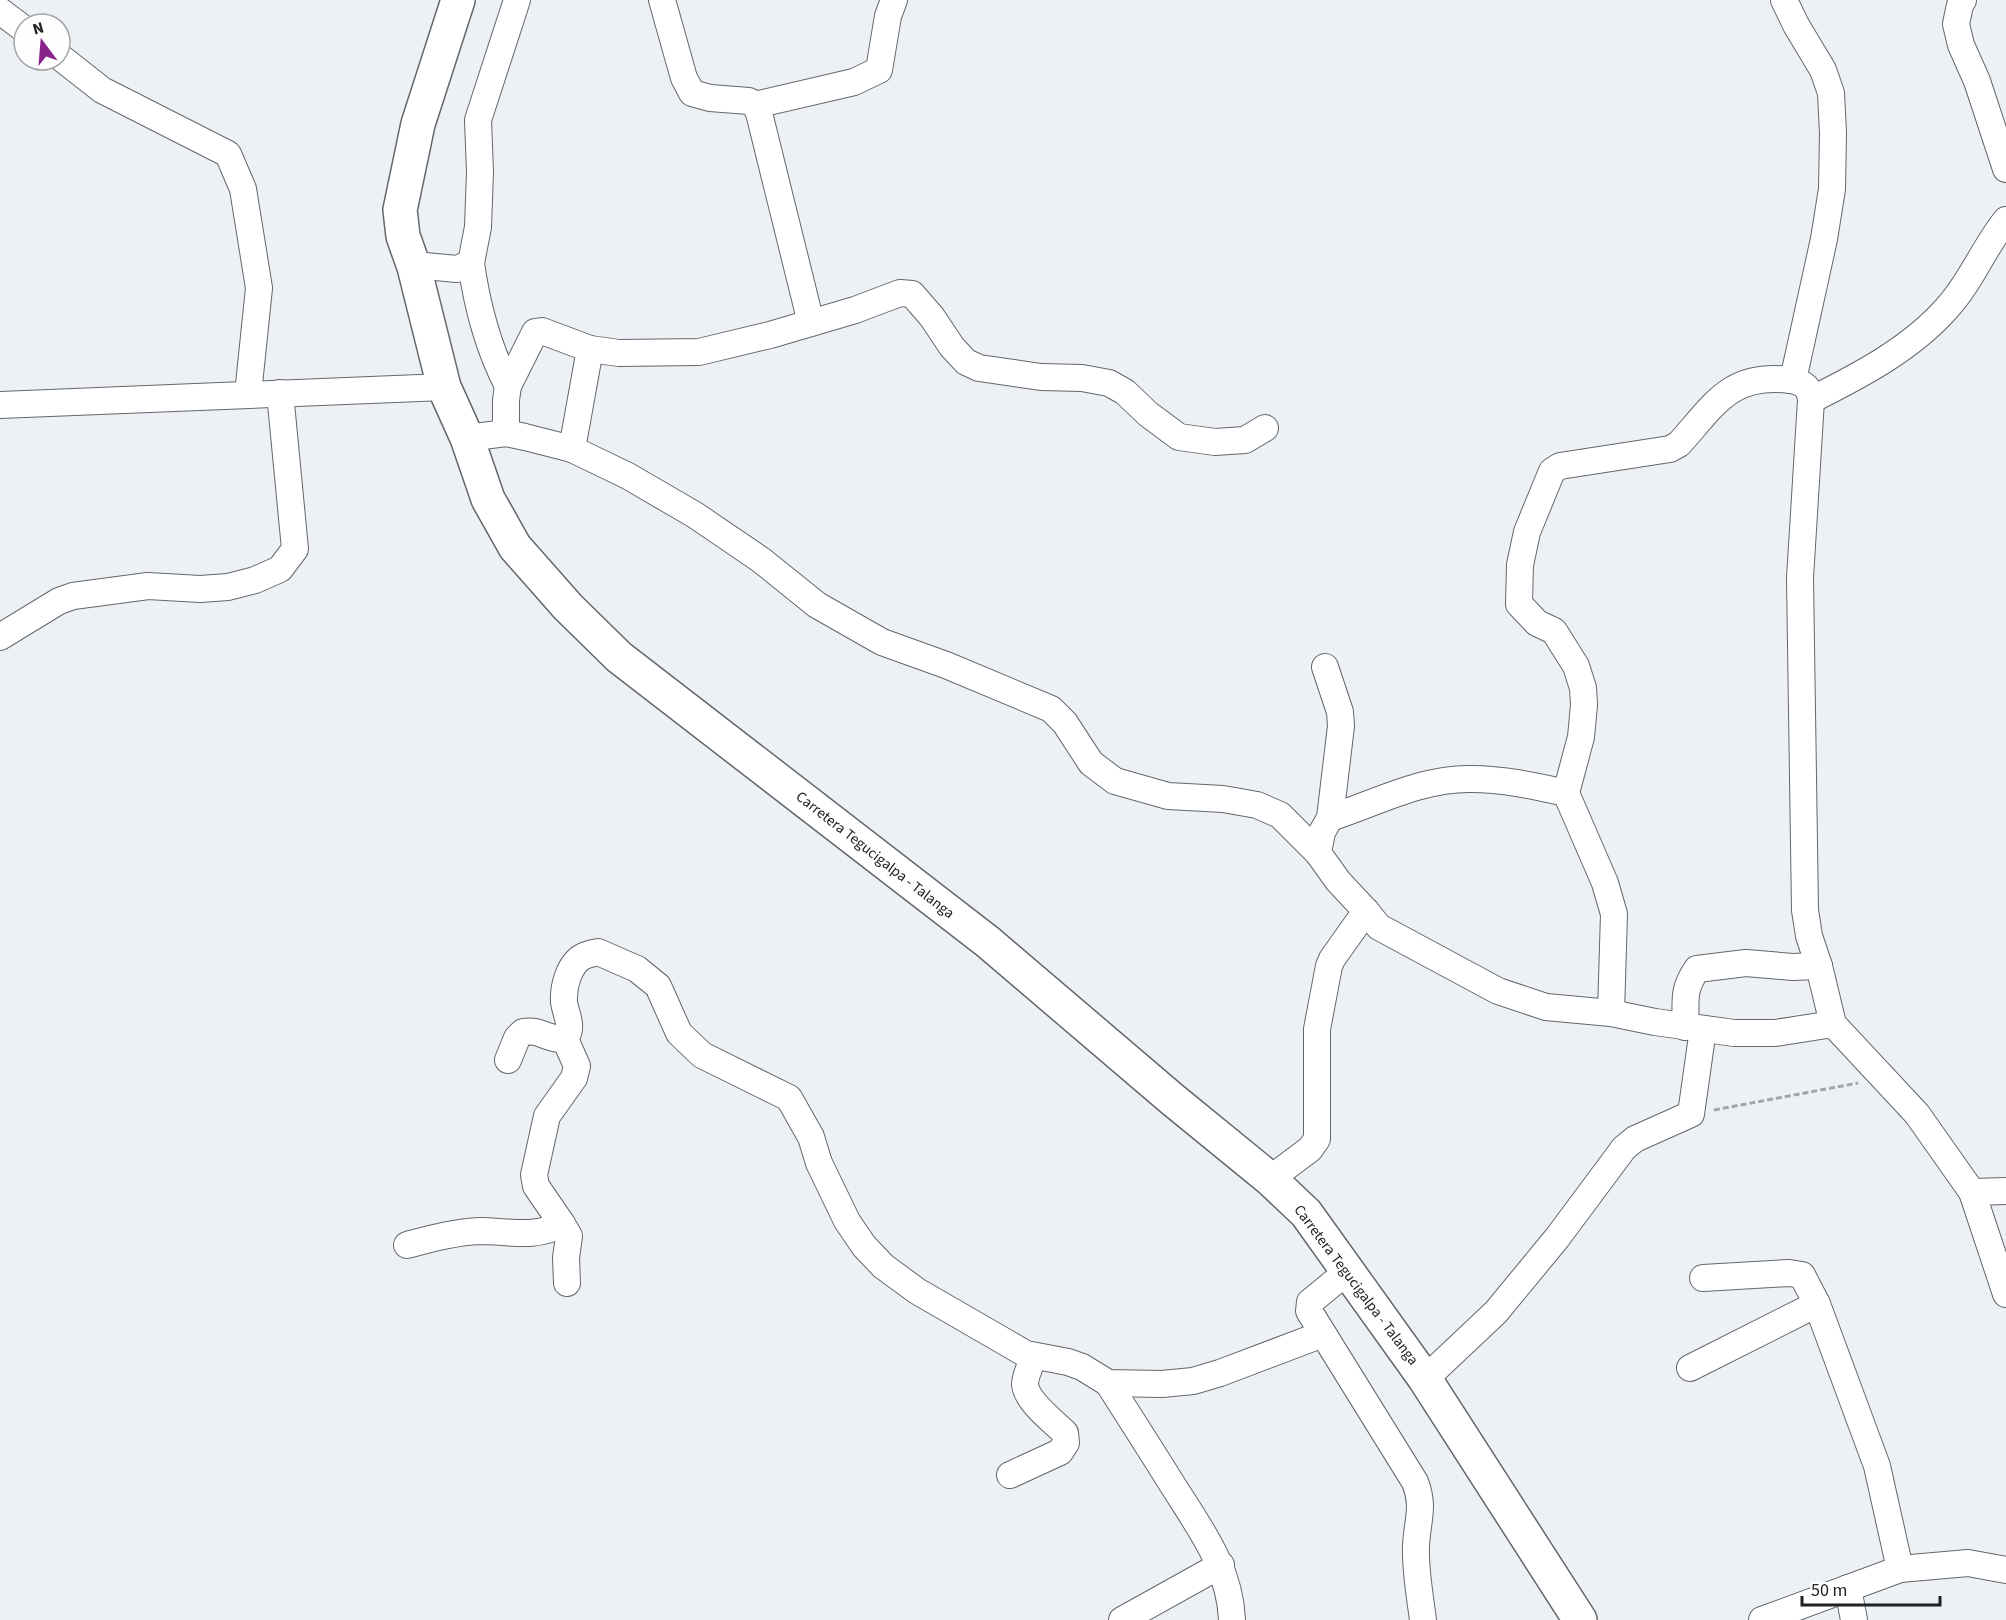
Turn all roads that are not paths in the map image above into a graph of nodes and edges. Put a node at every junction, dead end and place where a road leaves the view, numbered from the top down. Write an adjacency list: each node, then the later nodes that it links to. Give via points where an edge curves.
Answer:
1 (458, 0): 12 (main road, Carretera Tegucigalpa - Talanga, via 418,124 400,210 403,236)
2 (517, 0): 11 (street, via 477,120 478,226)
3 (662, 0): 8 (street, via 684,78 692,93)
4 (894, 0): 8 (street, via 879,70 854,82)
5 (1784, 0): 15 (street, via 1823,70 1831,93 1833,133 1832,189 1824,239)
6 (1964, 0): 9 (street, via 1956,24 1961,45)
7 (72, 66): 19 (street, via 102,90 228,154 243,189 259,288)
8 (755, 105): 13 (street)
9 (2006, 169)
10 (2006, 220): 20 (street, via 1947,308 1913,339 1863,374)
11 (471, 263): 12 (street, via 458,270); 16 (street, via 484,325)
12 (414, 266): 17 (main road, Carretera Tegucigalpa - Talanga)
13 (812, 323): 14 (street, via 699,352 619,353); 22 (street, via 900,293 912,294 952,347 966,362 979,368 1109,383 1179,437 1215,442 1245,440)
14 (590, 349): 16 (street, via 542,331 535,332); 25 (street)
15 (1792, 380): 20 (street, via 1805,384); 28 (street, via 1761,378 1743,383 1725,394 1670,449 1560,465 1552,471 1527,532 1520,565 1519,604 1537,623 1554,631 1576,666 1583,688 1581,737)
16 (508, 386): 23 (street)
17 (444, 387): 18 (street); 24 (main road, Carretera Tegucigalpa - Talanga)
18 (280, 393): 19 (street); 26 (street, via 295,549 280,568 228,587 148,586 73,596)
19 (248, 394): 21 (street)
20 (1811, 400): 32 (street, via 1800,578 1805,910)
21 (0, 405)
22 (1265, 428)
23 (506, 433): 24 (street); 25 (street)
24 (467, 438): 38 (main road, Carretera Tegucigalpa - Talanga, via 488,499 515,547 568,608 619,657 988,942)
25 (572, 449): 30 (street, via 695,515 817,605 882,642 1051,709 1091,763 1115,781 1168,796 1257,805 1280,815)
26 (0, 637)
27 (1325, 667): 29 (street, via 1340,712 1340,746)
28 (1566, 793): 29 (street, via 1468,778 1421,786); 33 (street, via 1605,883 1614,914)
29 (1330, 818): 30 (street, via 1322,832)
30 (1318, 853): 31 (street)
31 (1366, 910): 33 (street, via 1379,927 1498,991 1546,1006); 38 (street, via 1329,966 1317,1029 1317,1139 1310,1149)
32 (1819, 966): 34 (street); 35 (street, via 1746,963 1697,969 1688,983 1684,1001)
33 (1611, 1013): 35 (street)
34 (1833, 1024): 35 (street, via 1775,1033); 40 (street, via 1917,1114)
35 (1694, 1028): 51 (street, via 1691,1114 1635,1139 1624,1148 1496,1312)
36 (565, 1039): 37 (street, via 535,1030 523,1032); 41 (street, via 577,1066 574,1078 547,1116 534,1175 536,1186); 49 (street, via 570,1025 564,1001 566,983 574,964 583,956 598,952 636,969 658,986 679,1033 702,1055 789,1098 811,1137 847,1221 883,1266 917,1291)
37 (508, 1060)
38 (1270, 1179): 43 (main road, Carretera Tegucigalpa - Talanga, via 1306,1213)
39 (2006, 1191): 40 (street)
40 (1972, 1192): 46 (street)
41 (562, 1224): 42 (street, via 549,1231 479,1231); 45 (street, via 568,1236)
42 (406, 1245)
43 (1348, 1271): 48 (street, via 1310,1302 1311,1317); 51 (main road, Carretera Tegucigalpa - Talanga)
44 (1703, 1278): 47 (street, via 1802,1275)
45 (567, 1283)
46 (2006, 1294)
47 (1816, 1305): 50 (street); 55 (street, via 1877,1466)
48 (1323, 1334): 52 (street, via 1193,1381); 60 (street, via 1421,1497 1416,1546)
49 (1034, 1356): 52 (street, via 1082,1367); 53 (street, via 1025,1383 1029,1396 1065,1433 1066,1443 1060,1452)
50 (1690, 1368)
51 (1425, 1379): 61 (main road, Carretera Tegucigalpa - Talanga)
52 (1108, 1383): 54 (street)
53 (1010, 1474)
54 (1221, 1565): 58 (street); 59 (street)
55 (1900, 1569): 56 (street, via 1968,1563); 57 (street)
56 (2006, 1570)
57 (1848, 1588): 62 (street); 63 (street)
58 (1122, 1620)
59 (1232, 1620)
60 (1423, 1620)
61 (1580, 1620)
62 (1762, 1620)
63 (1854, 1620)

